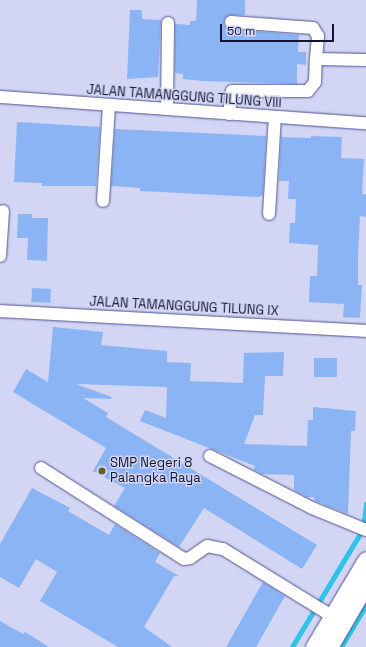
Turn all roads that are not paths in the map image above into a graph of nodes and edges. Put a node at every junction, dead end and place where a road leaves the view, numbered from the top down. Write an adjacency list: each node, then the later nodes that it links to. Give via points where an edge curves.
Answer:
1 (231, 22): 3 (street, via 313,28 318,36)
2 (168, 23): 7 (street)
3 (316, 59): 4 (street); 8 (street, via 315,82 310,90 234,91 231,93)
4 (366, 60)
5 (0, 97): 6 (street, JALAN TAMANGGUNG TILUNG VIII)
6 (109, 105): 7 (street, JALAN TAMANGGUNG TILUNG VIII); 11 (street)
7 (167, 109): 8 (street, JALAN TAMANGGUNG TILUNG VIII)
8 (229, 114): 9 (street, JALAN TAMANGGUNG TILUNG VIII)
9 (275, 117): 10 (street, JALAN TAMANGGUNG TILUNG VIII); 13 (street)
10 (366, 123)
11 (103, 201)
12 (3, 211): 14 (street)
13 (269, 214)
14 (0, 256)
15 (0, 311): 16 (street, JALAN TAMANGGUNG TILUNG IX)
16 (366, 331)
17 (210, 456): 19 (street, via 312,508)
18 (41, 468): 22 (street, via 184,559 190,558 207,546 223,549)
19 (366, 530)
20 (366, 560): 22 (street)
21 (365, 588): 24 (street)
22 (332, 616): 23 (street)
23 (314, 647)
24 (329, 647)

